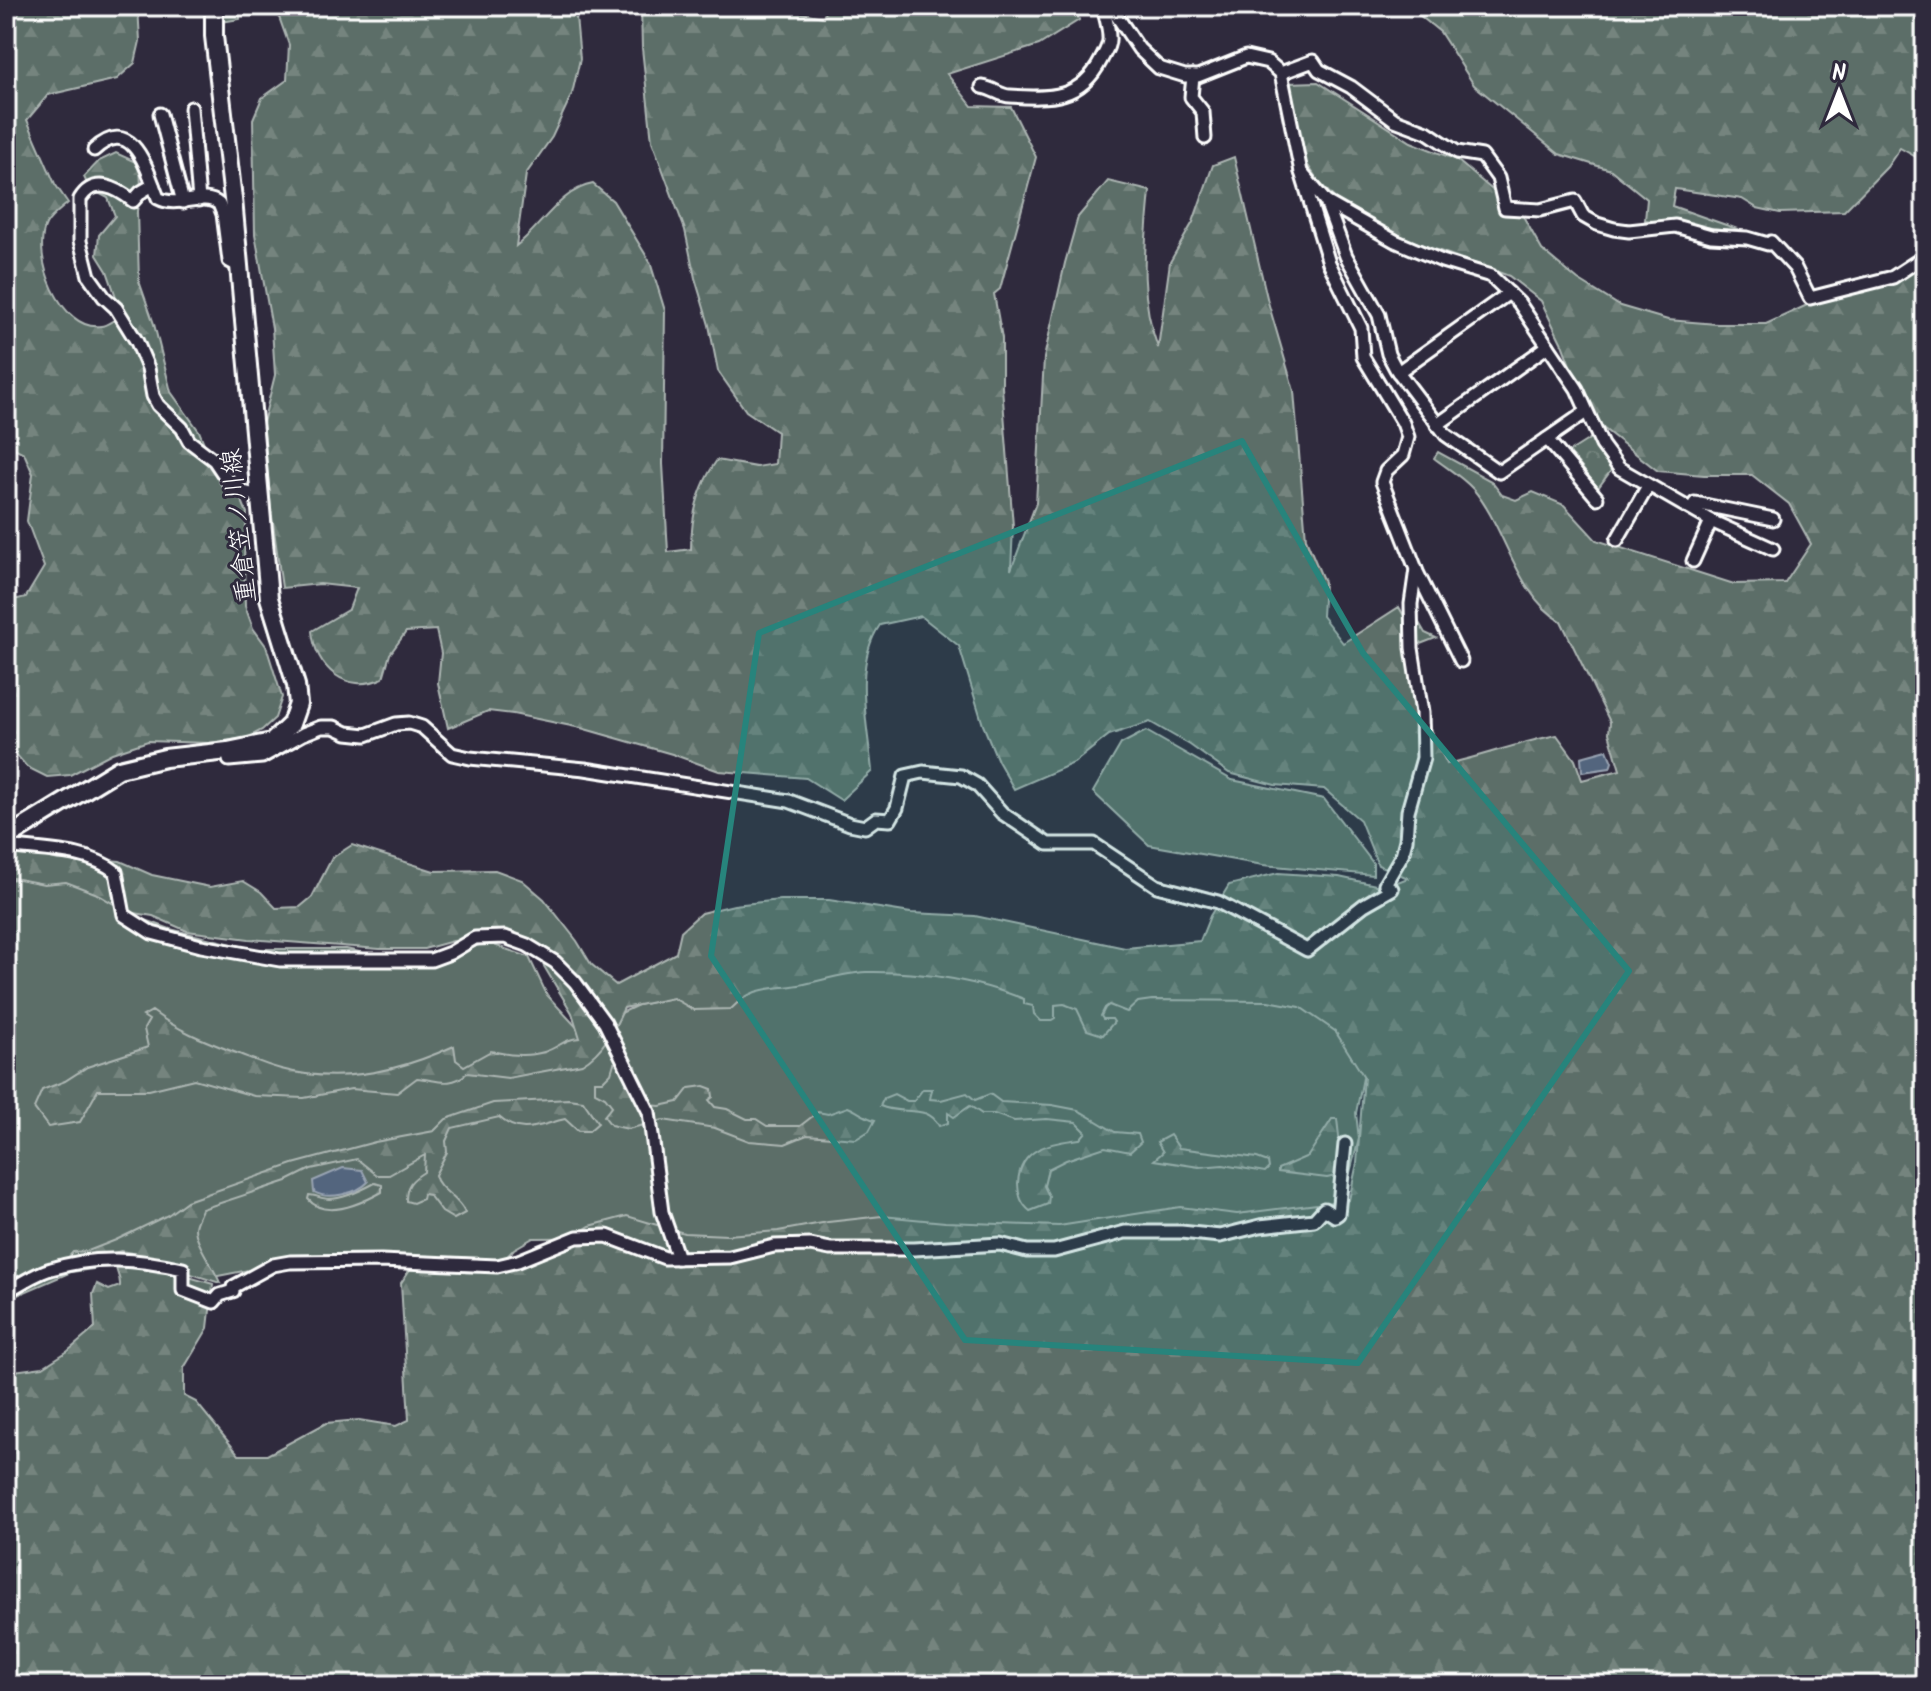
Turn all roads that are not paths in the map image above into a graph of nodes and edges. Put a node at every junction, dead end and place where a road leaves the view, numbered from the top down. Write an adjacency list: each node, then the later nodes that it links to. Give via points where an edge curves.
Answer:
1 (214, 6): 17 (main road, 重倉笠ノ川線)
2 (1103, 6): 6 (street, via 1107,48 1086,83 1055,96 1006,96)
3 (1110, 6): 5 (street, via 1149,61)
4 (1281, 73): 5 (street, via 1268,62 1246,57); 11 (street); 16 (street, via 1313,61 1395,120 1427,132 1457,152 1482,156 1498,178 1505,208 1540,210 1575,201 1583,216 1614,229 1675,226 1771,242 1795,268 1810,298 1893,277)
5 (1193, 76): 9 (street, via 1191,97 1203,112)
6 (982, 87)
7 (191, 108): 13 (street)
8 (160, 114): 14 (street)
9 (1205, 138)
10 (94, 150): 12 (street, via 102,143 127,141 140,152)
11 (1301, 172): 15 (street); 33 (street, via 1329,263 1361,328 1363,357 1408,437 1403,455 1382,482)
12 (153, 185): 14 (street, via 165,202); 25 (street, via 133,201 108,185 93,186 83,194 80,241 89,276 137,342 158,405 214,460 230,484)
13 (199, 200): 14 (street); 17 (street, via 219,204 229,261)
14 (183, 202)
15 (1326, 202): 18 (street, via 1395,241 1491,276); 20 (street, via 1346,256 1379,315)
16 (1925, 256)
17 (240, 267): 25 (main road, 重倉笠ノ川線)
18 (1509, 293): 19 (street); 20 (street)
19 (1548, 346): 21 (street); 22 (street)
20 (1398, 372): 22 (street)
21 (1586, 412): 23 (street); 24 (street, via 1619,468)
22 (1437, 425): 23 (street, via 1499,472)
23 (1547, 439): 26 (street)
24 (1648, 486): 27 (street); 30 (street)
25 (259, 496): 35 (main road, 重倉笠ノ川線, via 269,598 298,704 291,724 272,742)
26 (1597, 498)
27 (1691, 509): 28 (street, via 1695,503); 29 (street)
28 (1773, 519)
29 (1711, 521): 31 (street); 32 (street)
30 (1617, 540)
31 (1773, 549)
32 (1693, 561)
33 (1416, 569): 34 (street); 35 (street, via 1412,648 1423,758 1402,855 1385,884 1392,889 1307,950 1218,902 1157,886 1094,844 1048,844 961,776 905,776 890,820 876,819 865,827 789,801 461,756 409,723 366,735 321,727 262,757 229,760)
34 (1461, 661)
35 (228, 751): 36 (main road, 重倉笠ノ川線, via 119,769)
36 (6, 838)
37 (6, 846): 39 (street, via 78,855 105,864 116,872 124,915 137,924 152,933 254,956 431,960 475,938 505,937 536,950 575,982 605,1023 649,1112 662,1212)
38 (1345, 1144): 39 (street, via 1338,1214 1324,1209 1314,1220 1220,1236 1125,1232 1054,1251 1000,1244 914,1249 774,1246 730,1257)
39 (678, 1258): 40 (street, via 607,1236 577,1237 497,1266 290,1262 253,1274 214,1302 183,1290 183,1269 104,1259 49,1269)
40 (6, 1292)

